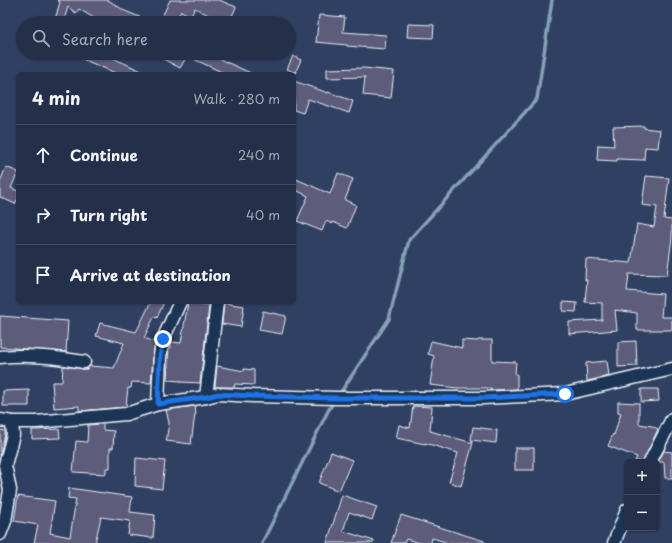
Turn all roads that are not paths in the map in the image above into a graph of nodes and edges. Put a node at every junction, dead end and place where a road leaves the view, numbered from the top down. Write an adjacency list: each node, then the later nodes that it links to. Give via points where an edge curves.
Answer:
1 (179, 304): 7 (street, via 163,339)
2 (217, 304): 6 (street)
3 (0, 357): 4 (street, via 16,355)
4 (84, 362)
5 (672, 369): 6 (street, via 565,394 483,398 336,398 218,394)
6 (206, 397): 7 (street)
7 (158, 404): 9 (street, via 126,414 36,422)
8 (672, 419): 10 (street)
9 (6, 421): 12 (street, via 12,435 5,465 10,490)
10 (652, 459)
11 (624, 518): 13 (street)
12 (0, 534)
13 (614, 543)

